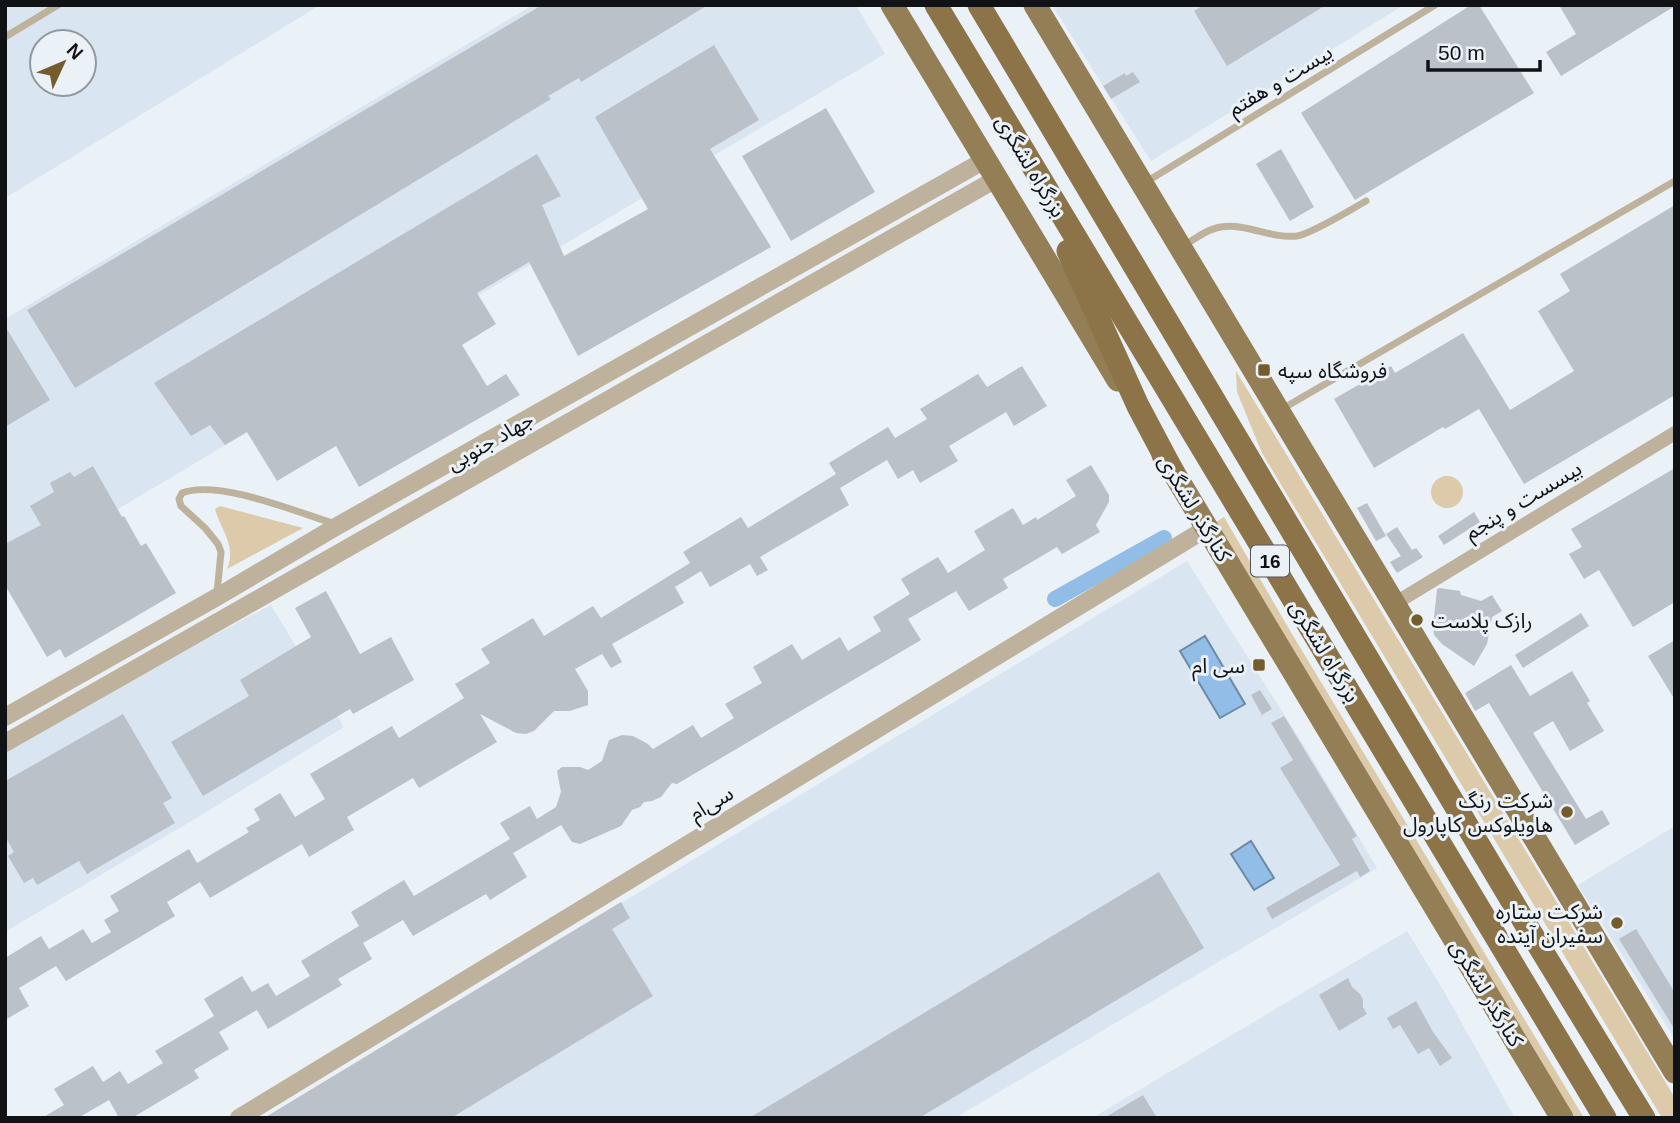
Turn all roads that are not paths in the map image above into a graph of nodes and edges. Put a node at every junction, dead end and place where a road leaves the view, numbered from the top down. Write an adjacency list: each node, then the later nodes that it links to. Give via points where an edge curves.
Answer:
1 (58, 5): 7 (lane)
2 (892, 5): 9 (main road, کنارگذر لشگری)
3 (936, 5): 8 (highway, بزرگراه لشگری / 16)
4 (979, 5): 27 (highway, بزرگراه لشگری / 16)
5 (1035, 5): 11 (main road)
6 (1435, 5): 11 (lane, بیست و هفتم)
7 (5, 37)
8 (1027, 159): 16 (highway, via 1138,406); 26 (highway, بزرگراه لشگری / 16)
9 (991, 169): 16 (main road, کنارگذر لشگری); 17 (street, جهاد جنوبی); 22 (street, جهاد جنوبی)
10 (1675, 181): 14 (lane)
11 (1142, 184): 13 (main road)
12 (1366, 201): 13 (lane, via 1299,236 1220,226)
13 (1180, 248): 14 (main road)
14 (1278, 411): 20 (main road)
15 (1675, 433): 20 (street, بیسست و پنجم)
16 (1173, 472): 18 (main road, کنارگذر لشگری)
17 (339, 525): 19 (street, جهاد جنوبی); 19 (lane, via 237,493 213,489 182,493 181,506 205,528 221,552)
18 (1207, 528): 24 (street, سی‌ام); 25 (main road, کنارگذر لشگری)
19 (217, 597): 21 (street, جهاد جنوبی)
20 (1394, 604): 23 (main road)
21 (5, 717)
22 (5, 743)
23 (1675, 1072)
24 (239, 1118)
25 (1562, 1118)
26 (1605, 1118)
27 (1644, 1118)

